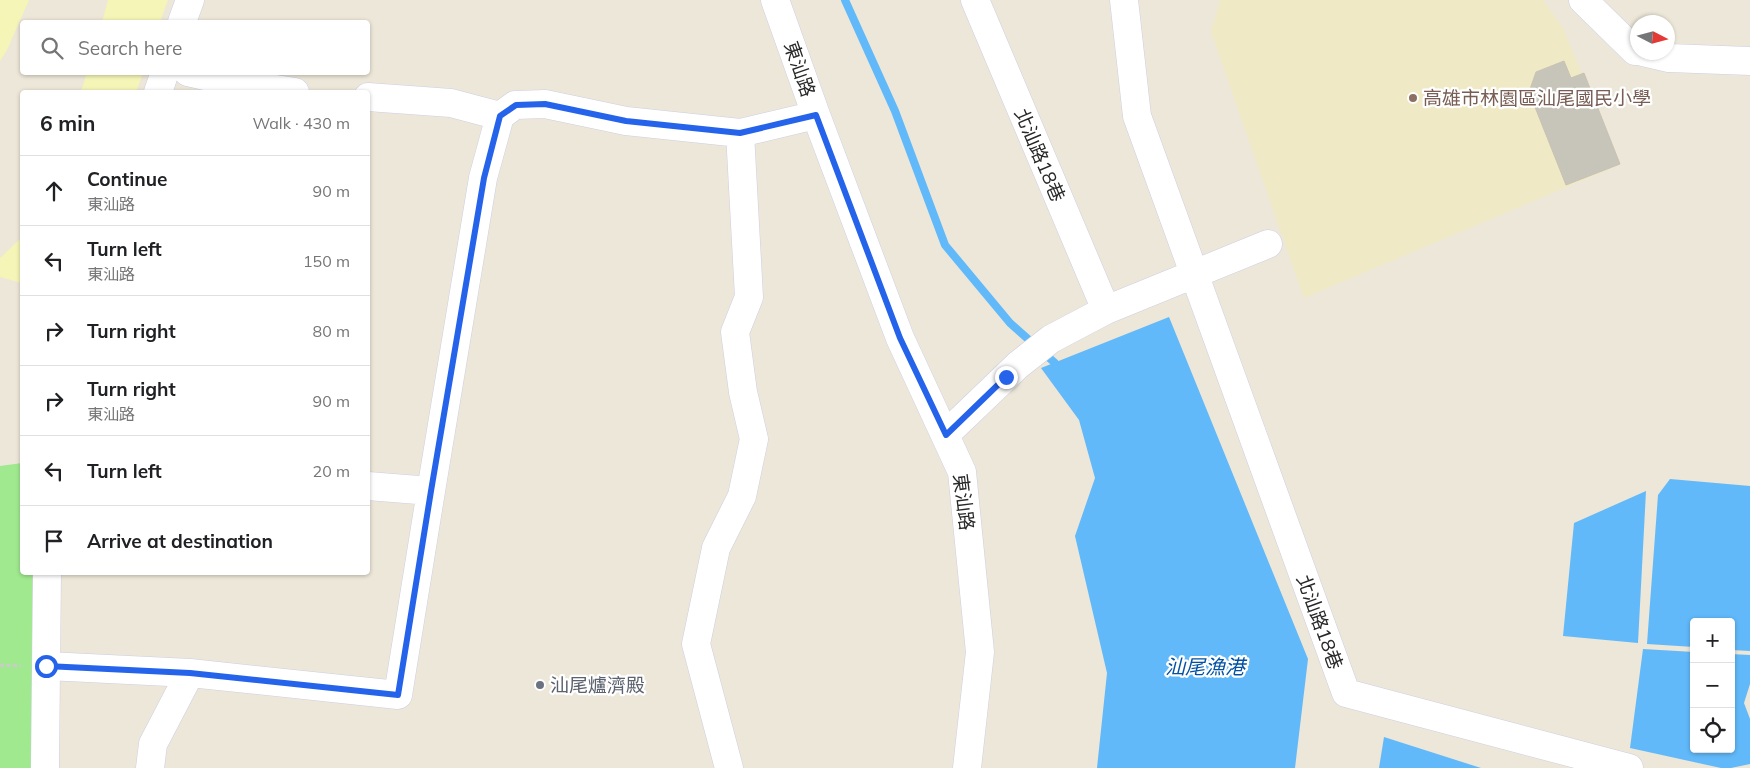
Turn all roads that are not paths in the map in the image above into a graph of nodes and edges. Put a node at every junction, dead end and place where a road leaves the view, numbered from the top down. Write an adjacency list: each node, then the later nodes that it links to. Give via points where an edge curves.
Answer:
1 (190, 0): 6 (street)
2 (776, 0): 15 (street, 東汕路)
3 (975, 0): 20 (street, 北汕路18巷)
4 (1124, 0): 19 (street, 北汕路18巷, via 1137,116)
5 (1583, 0): 7 (street)
6 (183, 20)
7 (1630, 46)
8 (1675, 58): 9 (street)
9 (1750, 61)
10 (164, 75): 12 (street)
11 (201, 75): 13 (street)
12 (159, 90)
13 (282, 90)
14 (370, 97): 16 (street, via 451,104)
15 (816, 115): 17 (street); 21 (street, 東汕路, via 900,338)
16 (500, 116): 17 (street, via 516,105 545,104 626,121); 23 (street, via 484,178)
17 (740, 133): 29 (street, via 748,297 735,332 743,392 754,439 742,496 716,548 696,644)
18 (1268, 244): 19 (street)
19 (1195, 275): 20 (street); 31 (street, 北汕路18巷, via 1346,693)
20 (1106, 310): 21 (street, via 1051,339 1018,365)
21 (946, 435): 30 (street, 東汕路, via 962,472 980,652)
22 (370, 486): 23 (street)
23 (431, 491): 26 (street, via 398,695)
24 (47, 575): 25 (street)
25 (46, 666): 26 (street); 27 (street)
26 (190, 673): 28 (street, via 153,744)
27 (45, 768)
28 (150, 768)
29 (728, 768)
30 (967, 768)
31 (1629, 768)

